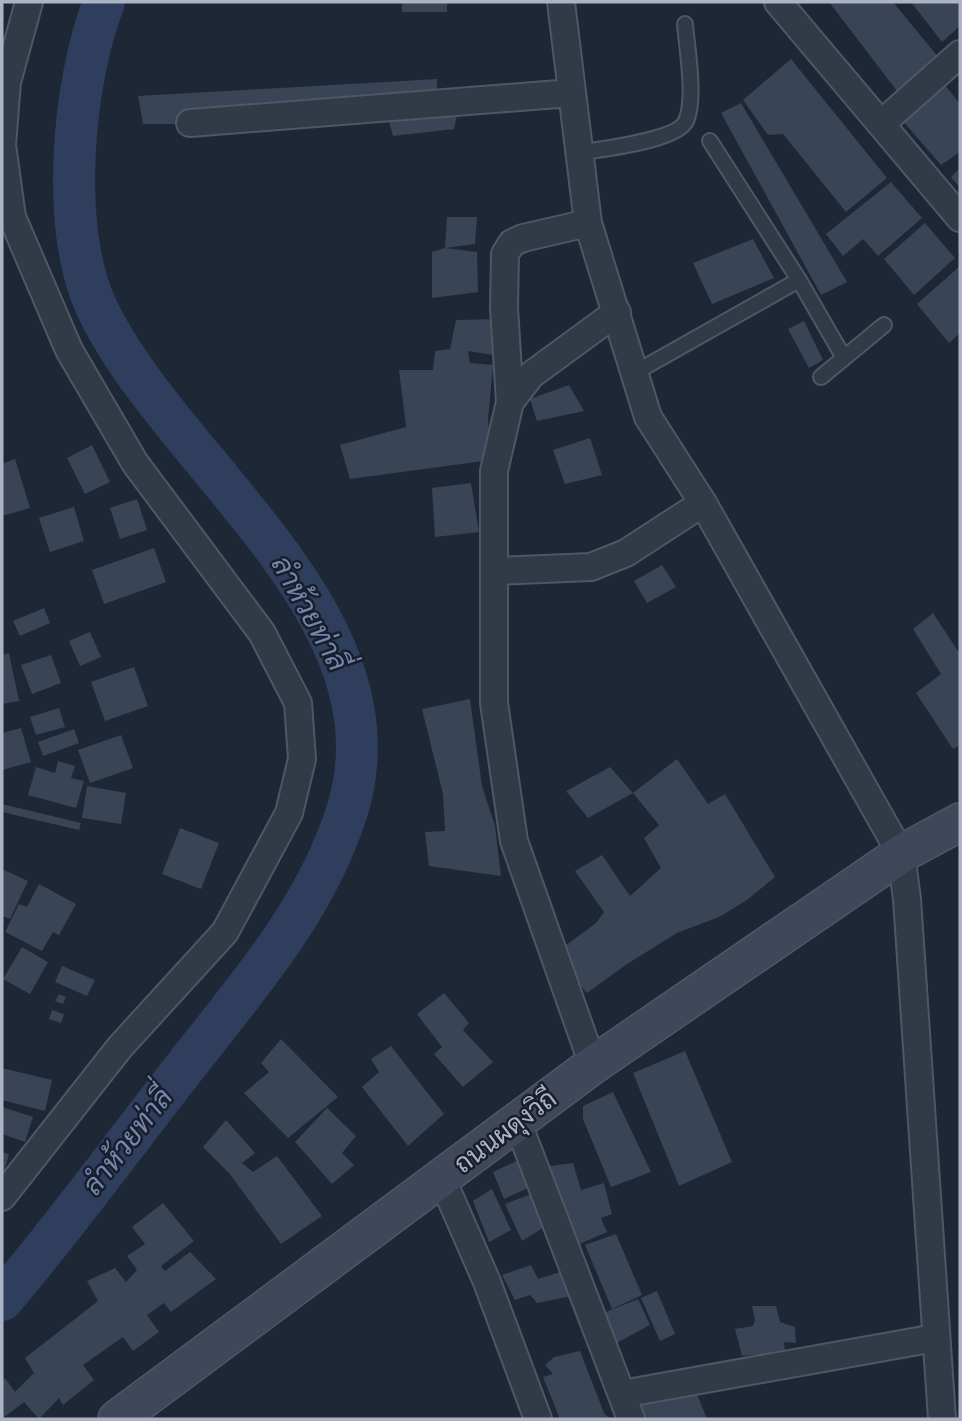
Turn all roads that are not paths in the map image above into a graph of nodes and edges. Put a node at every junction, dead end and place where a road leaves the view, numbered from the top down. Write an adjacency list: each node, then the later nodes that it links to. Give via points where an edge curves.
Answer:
1 (29, 2): 28 (street, via 7,82 3,132 12,218 69,350 135,463 262,634 298,702 302,760 289,813 225,932 120,1048)
2 (561, 2): 6 (street)
3 (778, 2): 8 (street)
4 (685, 24): 10 (lane, via 690,108 686,122 669,135)
5 (960, 54): 8 (street)
6 (571, 93): 7 (street); 10 (street)
7 (190, 123)
8 (881, 124): 11 (street)
9 (710, 141): 13 (lane)
10 (578, 153): 12 (street)
11 (960, 218)
12 (588, 223): 14 (street); 19 (street, via 523,238 512,243 505,254)
13 (799, 280): 16 (lane); 17 (lane)
14 (617, 312): 17 (street); 19 (street, via 531,375)
15 (884, 326): 16 (lane)
16 (844, 358): 18 (lane)
17 (636, 372): 20 (street, via 648,416)
18 (821, 377)
19 (510, 402): 21 (street, via 494,471)
20 (703, 503): 21 (street, via 626,553 591,567); 24 (street)
21 (494, 572): 25 (street, via 494,703 514,841)
22 (960, 803): 24 (main road)
23 (960, 822): 24 (main road)
24 (901, 855): 25 (main road, ถนนผดุงวิถี); 29 (street)
25 (593, 1065): 26 (main road, ถนนผดุงวิถี)
26 (517, 1121): 27 (main road, ถนนผดุงวิถี); 30 (street)
27 (442, 1178): 31 (main road, ถนนผดุงวิถี); 32 (street)
28 (2, 1197)
29 (934, 1338): 30 (street); 34 (street)
30 (622, 1394): 33 (street)
31 (117, 1419)
32 (538, 1419)
33 (631, 1419)
34 (942, 1419)

